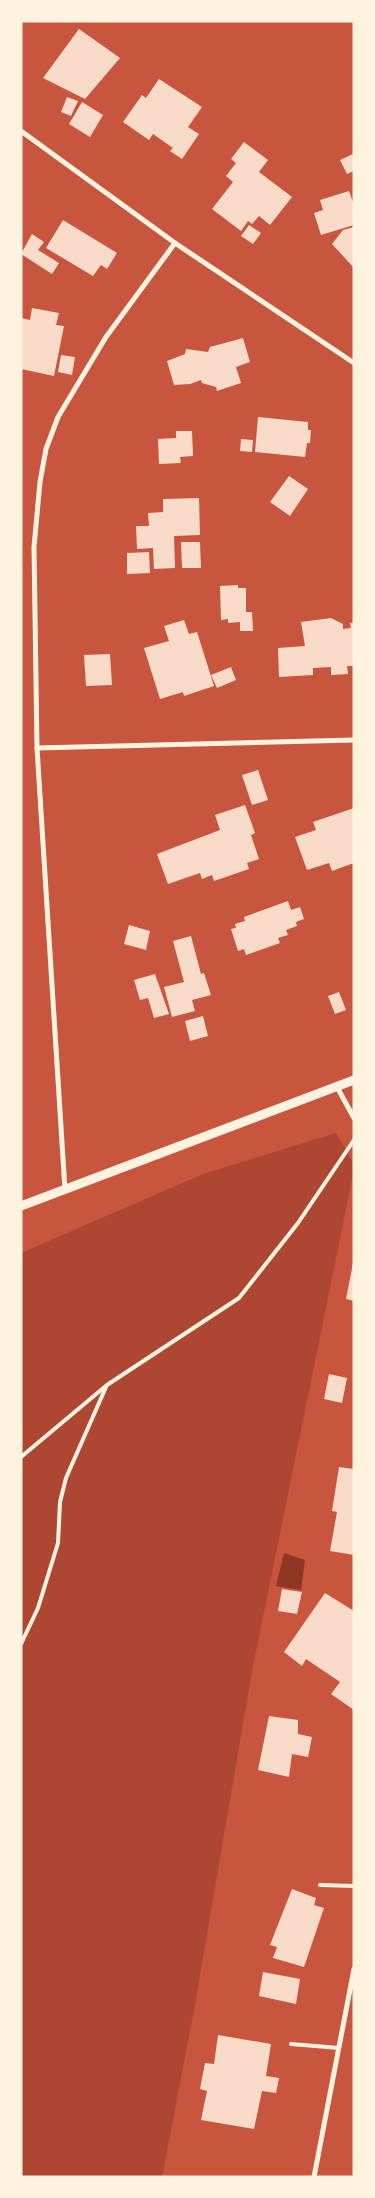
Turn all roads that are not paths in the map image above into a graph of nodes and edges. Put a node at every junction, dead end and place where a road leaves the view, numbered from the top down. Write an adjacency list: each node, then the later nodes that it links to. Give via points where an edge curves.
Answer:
1 (21, 131): 2 (street)
2 (175, 243): 3 (street); 5 (street, via 106,337 58,417 46,449 34,547)
3 (354, 363)
4 (354, 740): 5 (street)
5 (36, 748): 10 (street)
6 (354, 1080): 7 (street)
7 (336, 1087): 8 (street); 10 (street)
8 (354, 1118)
9 (354, 1140): 12 (lane, via 298,1223 239,1298)
10 (65, 1190): 11 (street)
11 (21, 1206)
12 (107, 1385): 13 (lane); 14 (lane, via 66,1478 60,1502 58,1543 38,1608)
13 (21, 1457)
14 (21, 1643)
15 (320, 1885): 16 (lane)
16 (354, 1886)
17 (354, 1969): 19 (street)
18 (291, 2044): 19 (lane)
19 (339, 2048): 20 (street)
20 (314, 2177)

